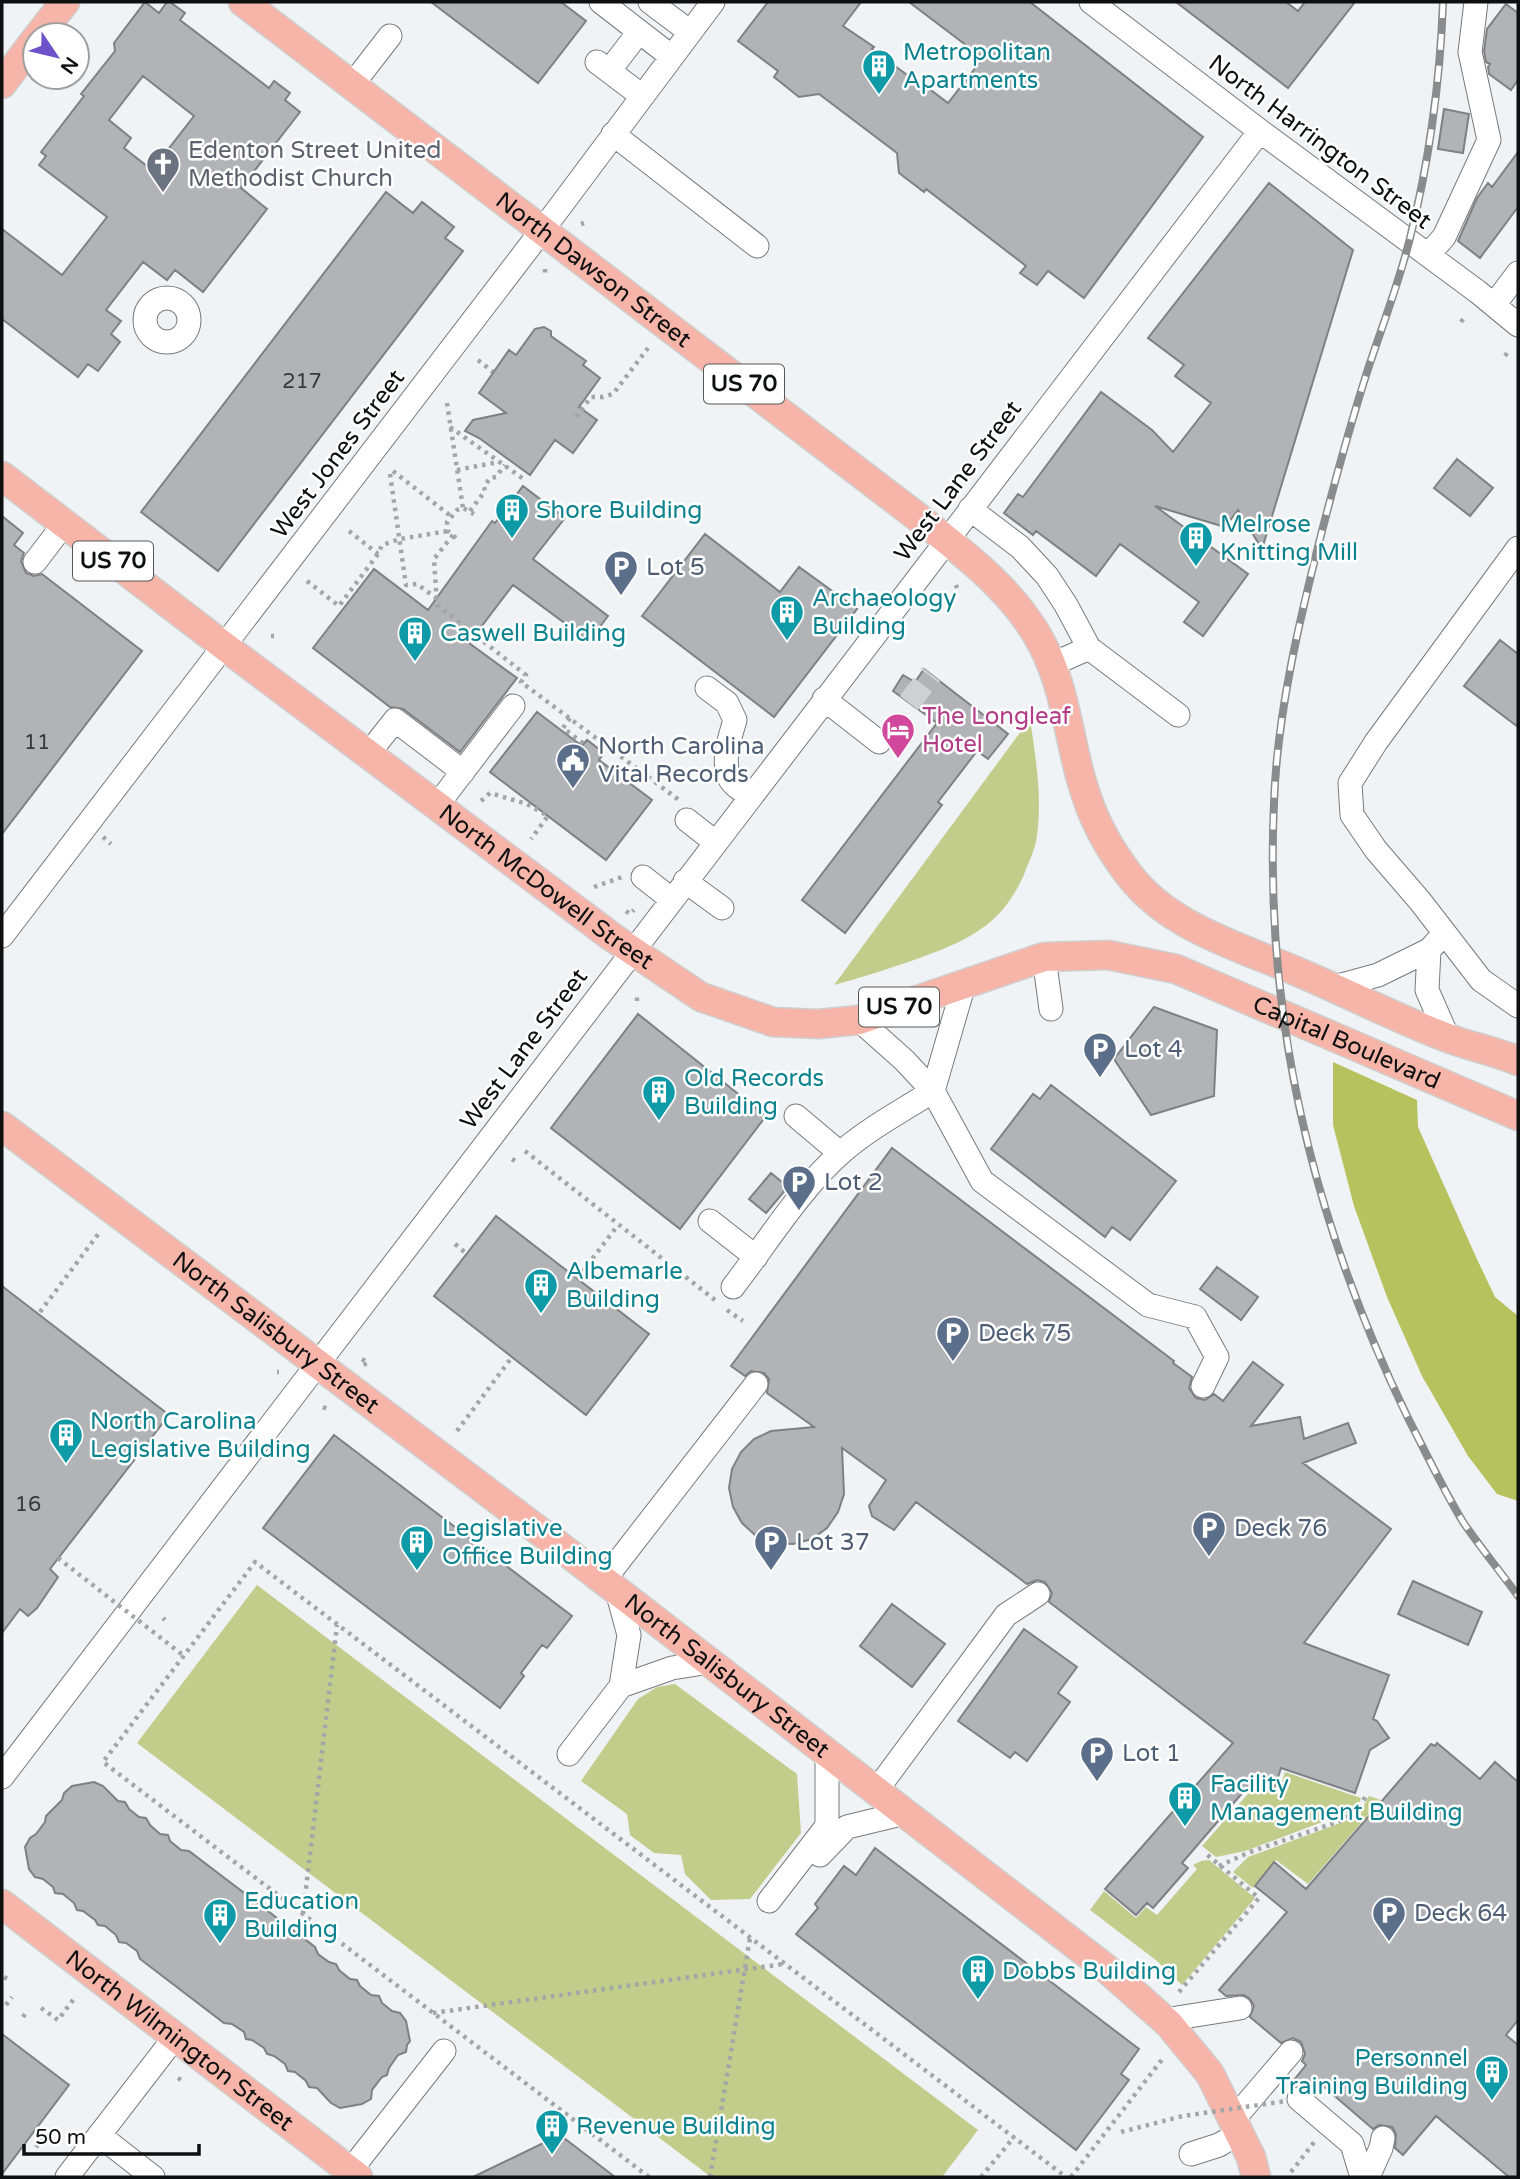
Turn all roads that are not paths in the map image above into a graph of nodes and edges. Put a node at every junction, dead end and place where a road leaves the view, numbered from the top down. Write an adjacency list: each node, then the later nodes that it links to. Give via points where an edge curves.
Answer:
1 (65, 2): 8 (main road)
2 (243, 2): 15 (main road, North Dawson Street / US 70)
3 (601, 2): 9 (street)
4 (650, 2): 10 (street)
5 (713, 2): 10 (street, West Jones Street)
6 (1091, 2): 17 (street, North Harrington Street)
7 (1476, 2): 21 (street, via 1470,52 1489,140 1444,237)
8 (50, 21)
9 (639, 32): 12 (street); 16 (street, via 603,67)
10 (690, 32): 12 (street, West Jones Street)
11 (390, 36): 15 (street)
12 (672, 57): 16 (street, West Jones Street)
13 (21, 59): 14 (main road)
14 (2, 84)
15 (352, 85): 19 (main road, North Dawson Street / US 70)
16 (642, 96): 18 (street, West Jones Street)
17 (1260, 131): 21 (street, North Harrington Street); 28 (street, West Lane Street)
18 (613, 134): 19 (street, West Jones Street); 20 (street)
19 (542, 229): 30 (main road, North Dawson Street / US 70); 33 (street, West Jones Street)
20 (757, 246)
21 (1427, 255): 23 (street, North Harrington Street)
22 (1518, 273): 23 (street)
23 (1494, 305): 25 (street, North Harrington Street)
24 (187, 308): 24 (street, via 190,321 181,337 149,343 146,314 152,303 173,298); 26 (street)
25 (1518, 325)
26 (203, 329)
27 (2, 476): 29 (main road, North McDowell Street / US 70)
28 (970, 509): 30 (street, West Lane Street); 34 (street, via 1020,547 1047,576)
29 (64, 524): 32 (street); 33 (main road, North McDowell Street / US 70)
30 (946, 540): 35 (main road, North Dawson Street / US 70, via 1019,606); 37 (street, West Lane Street)
31 (1518, 548): 53 (street, via 1350,783 1352,815 1420,901)
32 (35, 562)
33 (224, 646): 41 (main road, North McDowell Street / US 70); 52 (street, West Jones Street)
34 (1089, 648): 35 (street); 39 (street)
35 (1051, 665): 51 (main road, North Dawson Street / US 70, via 1087,798 1106,839 1131,877 1164,909)
36 (707, 688): 43 (street, via 727,703 735,720 727,750 728,776)
37 (824, 699): 40 (street); 43 (street, West Lane Street)
38 (513, 706): 42 (street)
39 (1178, 715)
40 (879, 742)
41 (369, 753): 42 (street, via 395,720); 44 (main road, North McDowell Street / US 70)
42 (463, 772): 44 (street)
43 (750, 796): 46 (street, West Lane Street)
44 (438, 804): 54 (main road, North McDowell Street / US 70)
45 (685, 812): 46 (street)
46 (715, 842): 48 (street, West Lane Street)
47 (632, 876): 49 (street)
48 (685, 880): 49 (street, West Lane Street); 50 (street)
49 (671, 900): 54 (street, West Lane Street)
50 (722, 908)
51 (1204, 932): 58 (main road, Capital Boulevard / US 70)
52 (2, 936)
53 (1437, 942): 58 (street, via 1378,975); 59 (street); 62 (street, via 1427,990)
54 (632, 951): 61 (main road, North McDowell Street / US 70, via 701,997 773,1022); 74 (street, West Lane Street)
55 (1044, 957): 56 (main road, North McDowell Street / US 70, via 1108,955); 57 (main road, North McDowell Street / US 70); 60 (street)
56 (1176, 969): 65 (main road, Capital Boulevard / US 70)
57 (964, 984): 61 (main road, North McDowell Street / US 70); 64 (street)
58 (1334, 986): 62 (main road, Capital Boulevard / US 70)
59 (1518, 1006)
60 (1051, 1009)
61 (859, 1020): 64 (street)
62 (1448, 1038): 63 (main road, Capital Boulevard / US 70)
63 (1518, 1061)
64 (933, 1091): 70 (street, via 878,1123); 76 (street, via 982,1181 1148,1305 1195,1317 1217,1357)
65 (1478, 1098): 67 (main road, Capital Boulevard / US 70); 68 (main road)
66 (796, 1116): 70 (street)
67 (1518, 1116)
68 (1518, 1124)
69 (2, 1126): 74 (main road, North Salisbury Street)
70 (841, 1153): 72 (street)
71 (710, 1221): 72 (street)
72 (756, 1257): 73 (street)
73 (733, 1287)
74 (317, 1362): 77 (main road, North Salisbury Street); 83 (street, West Lane Street)
75 (756, 1384): 77 (street)
76 (1203, 1386)
77 (611, 1586): 79 (main road, North Salisbury Street); 80 (street, via 629,1635)
78 (1038, 1594): 84 (street, via 1006,1615)
79 (710, 1662): 80 (street, via 672,1668); 81 (main road, North Salisbury Street)
80 (621, 1686): 82 (street)
81 (827, 1753): 84 (main road, North Salisbury Street); 85 (street, via 827,1826 774,1905 847,1827)
82 (569, 1754)
83 (2, 1777)
84 (876, 1791): 85 (main road, North Salisbury Street)
85 (905, 1813): 88 (main road, North Salisbury Street, via 1108,1970)
86 (2, 1904): 89 (main road, North Wilmington Street)
87 (1240, 2008): 88 (street)
88 (1164, 2020): 93 (main road, North Salisbury Street, via 1210,2074)
89 (175, 2037): 94 (street); 97 (main road, North Wilmington Street)
90 (444, 2051): 97 (street)
91 (1291, 2052): 93 (street)
92 (1292, 2100): 101 (street, via 1352,2144)
93 (1236, 2126): 96 (street, via 1219,2146); 100 (main road, North Salisbury Street)
94 (99, 2135): 98 (street); 99 (street)
95 (1383, 2138): 102 (street)
96 (1191, 2154)
97 (354, 2174)
98 (67, 2177)
99 (153, 2177)
100 (1256, 2177)
101 (1362, 2177)
102 (1368, 2177)

